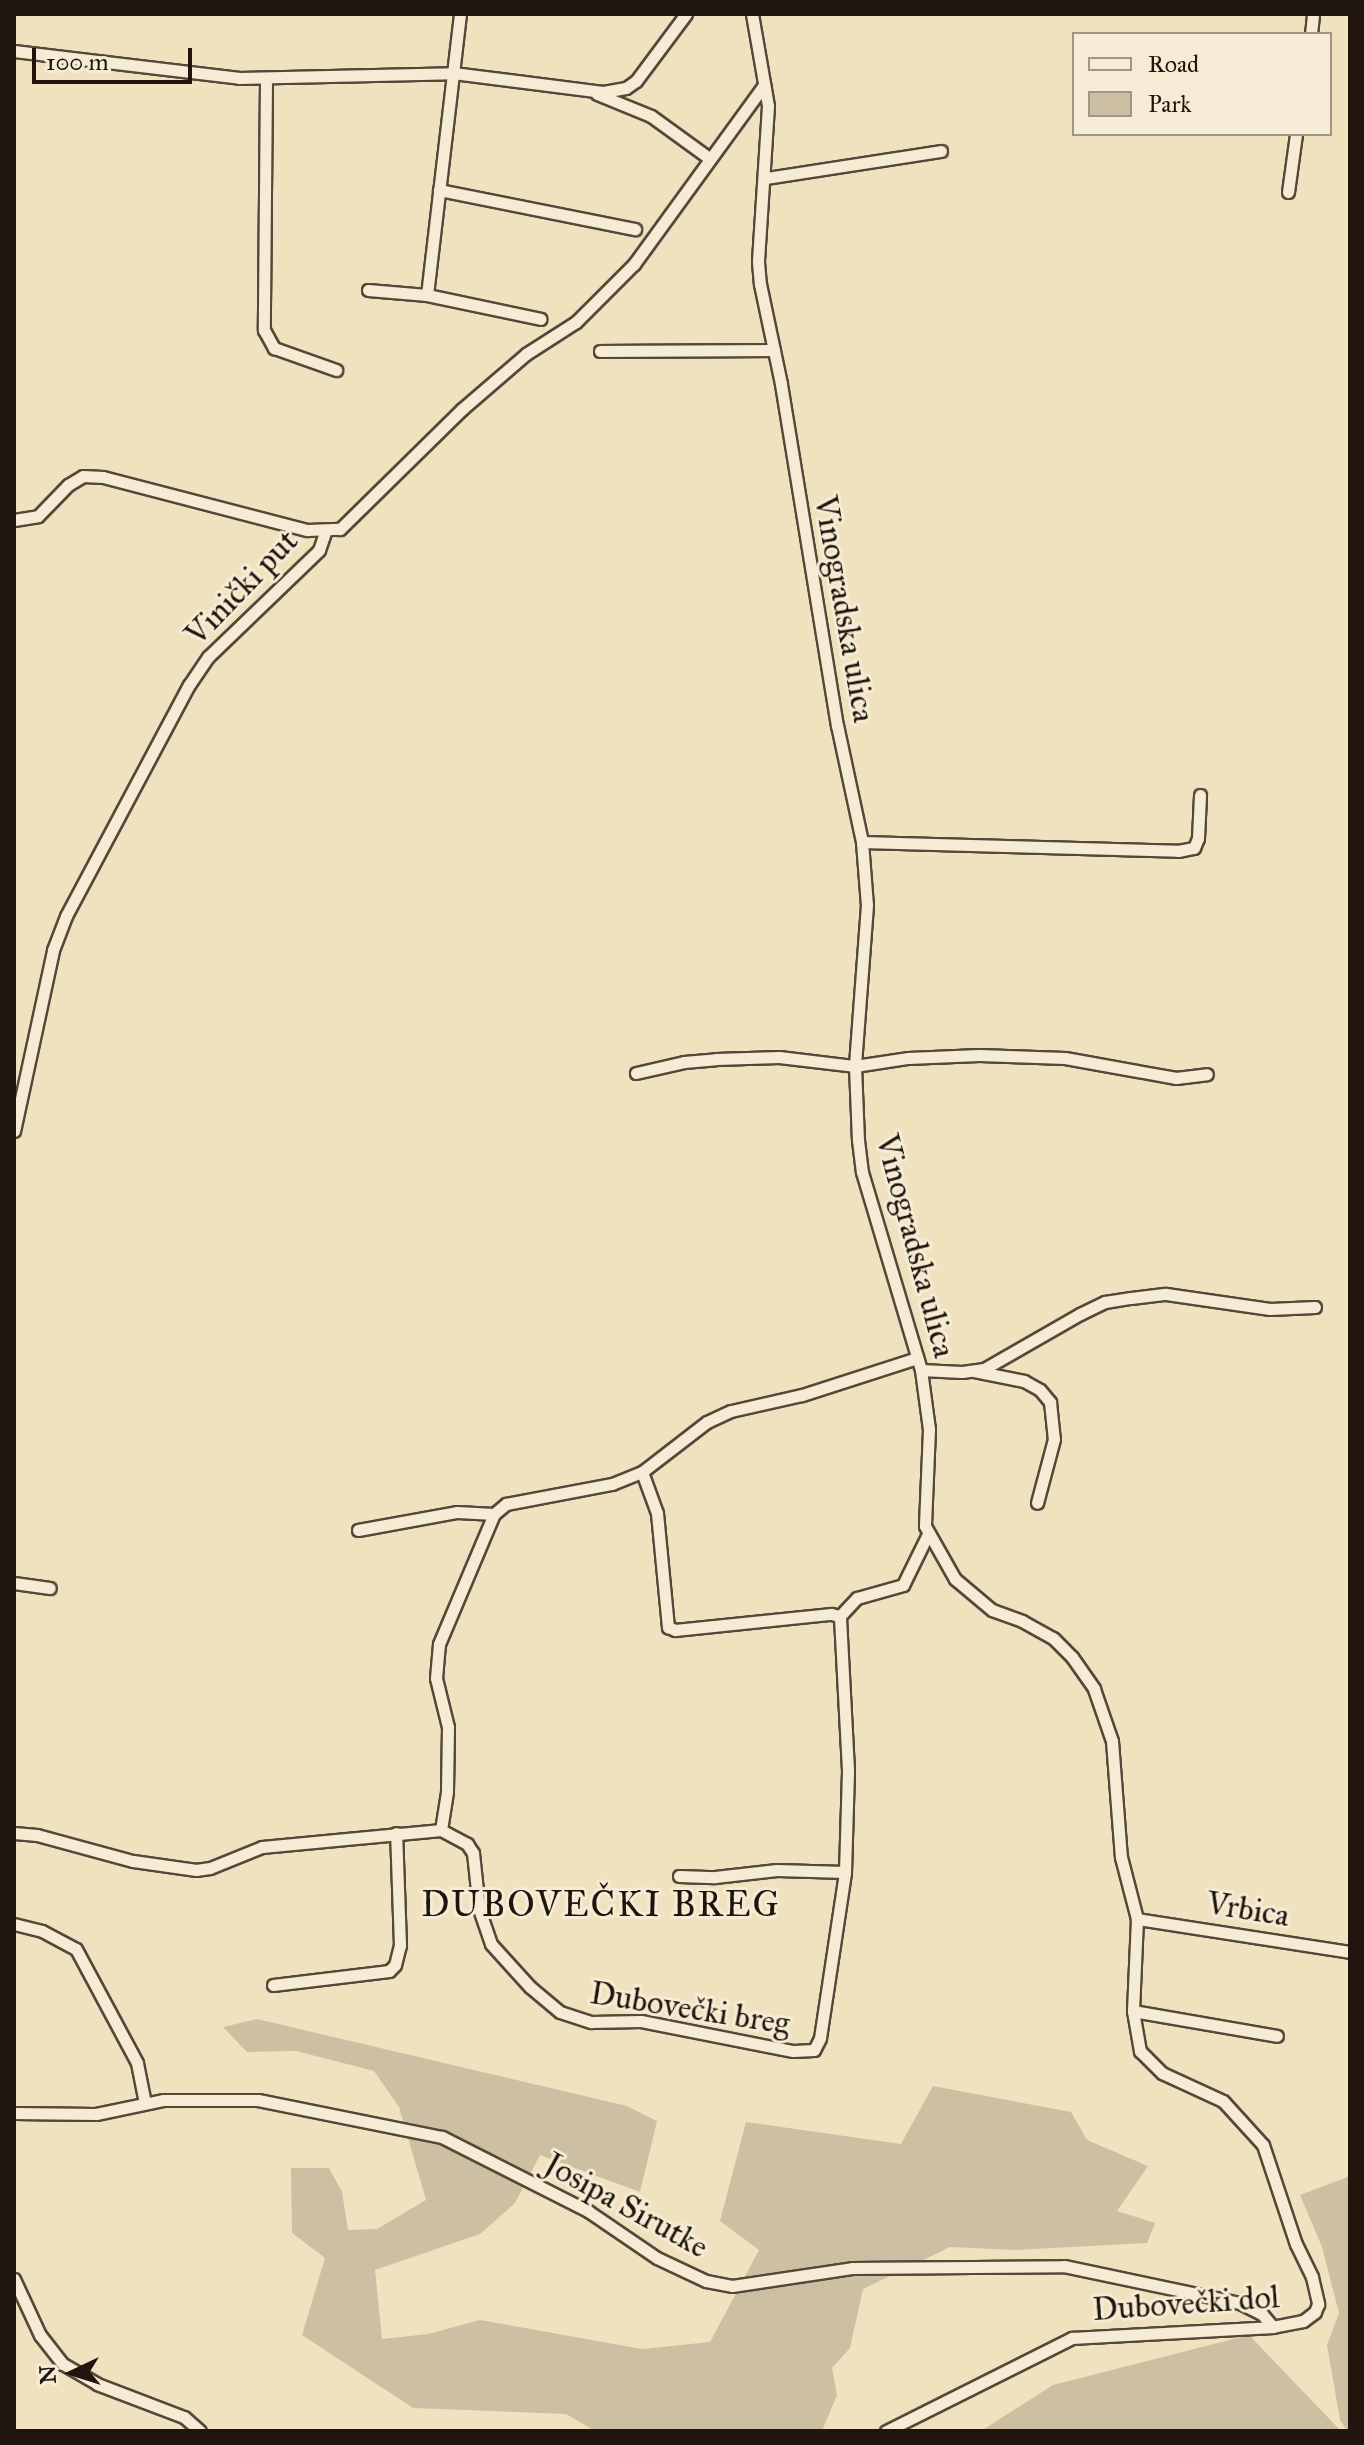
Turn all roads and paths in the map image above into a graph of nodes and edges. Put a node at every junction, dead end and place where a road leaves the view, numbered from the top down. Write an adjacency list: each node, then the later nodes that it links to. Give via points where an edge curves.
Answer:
1 (460, 14): 5 (street)
2 (686, 14): 8 (street, via 636,81 615,91)
3 (752, 14): 7 (street, Vinogradska ulica)
4 (14, 51): 6 (street)
5 (453, 73): 6 (street); 8 (street); 13 (street)
6 (266, 79): 21 (street, via 264,330 274,348)
7 (764, 85): 11 (street, Vinički put); 12 (street, Vinogradska ulica)
8 (593, 92): 11 (street, via 651,116)
9 (1296, 136): 14 (street)
10 (941, 151): 12 (street)
11 (709, 158): 23 (street, Vinički put, via 634,264 591,309 493,381 353,520)
12 (766, 178): 19 (street, Vinogradska ulica, via 758,262)
13 (439, 190): 15 (street); 17 (street)
14 (1288, 192)
15 (635, 229)
16 (368, 290): 17 (street)
17 (427, 295): 18 (street)
18 (541, 319)
19 (774, 350): 20 (street); 25 (street, Vinogradska ulica, via 810,575)
20 (600, 351)
21 (336, 370)
22 (14, 520): 23 (street, via 38,516 83,476)
23 (325, 533): 29 (street, Vinički put, via 319,550 208,657 189,685 66,916 53,950)
24 (1200, 795): 25 (street, via 1198,838 1194,848 1178,851)
25 (862, 842): 26 (street, Vinogradska ulica, via 867,905)
26 (855, 1066): 27 (street, via 763,1058 684,1062); 28 (street, via 979,1055 1065,1058 1176,1078); 31 (street, Vinogradska ulica, via 862,1172)
27 (636, 1073)
28 (1207, 1074)
29 (14, 1131)
30 (1315, 1307): 32 (street, via 1270,1309 1166,1294 1105,1302)
31 (919, 1364): 32 (street); 33 (street, via 731,1411 707,1422); 37 (street, Vinogradska ulica, via 929,1429 923,1515)
32 (974, 1371): 34 (street, via 1024,1381 1050,1402 1054,1439)
33 (642, 1472): 35 (street, via 612,1484 506,1504); 40 (street, via 657,1513 668,1627)
34 (1037, 1503)
35 (494, 1514): 36 (street, via 457,1512); 41 (street, via 438,1652 436,1678 448,1727)
36 (358, 1530)
37 (927, 1536): 40 (street, via 903,1585 857,1598); 46 (street, Vinogradska ulica, via 967,1590 992,1610 1053,1638 1094,1689 1112,1741 1121,1857)
38 (14, 1583): 39 (street)
39 (50, 1588)
40 (840, 1616): 44 (street, Dubovečki breg, via 848,1770)
41 (441, 1830): 43 (street); 44 (street, Dubovečki breg, via 473,1853 479,1909 491,1944 560,2012 591,2022 641,2021 805,2052 814,2050 820,2038)
42 (14, 1833): 43 (street, via 196,1870 262,1847)
43 (396, 1833): 49 (street, via 400,1945 395,1965 389,1971)
44 (845, 1872): 45 (street)
45 (679, 1876)
46 (1137, 1919): 48 (street, Vrbica); 50 (street, Vinogradska ulica)
47 (14, 1924): 52 (street, via 76,1949 137,2063)
48 (1350, 1952)
49 (273, 1985)
50 (1133, 2011): 51 (street); 55 (street, Vinogradska ulica, via 1140,2051 1150,2064 1223,2101 1263,2145 1312,2277)
51 (1277, 2036)
52 (145, 2103): 53 (street, Josipa Sirutke, via 96,2114); 56 (street, Josipa Sirutke, via 258,2100 442,2137 588,2211 657,2258 706,2281 732,2286 852,2268 1064,2266 1240,2303 1262,2314)
53 (14, 2113)
54 (14, 2279): 57 (street, via 40,2335 63,2364 97,2384 184,2417)
55 (1315, 2312): 56 (street, Dubovečki dol, via 1303,2321)
56 (1273, 2327): 58 (street, Dubovečki dol, via 1072,2338)
57 (200, 2431)
58 (886, 2431)

